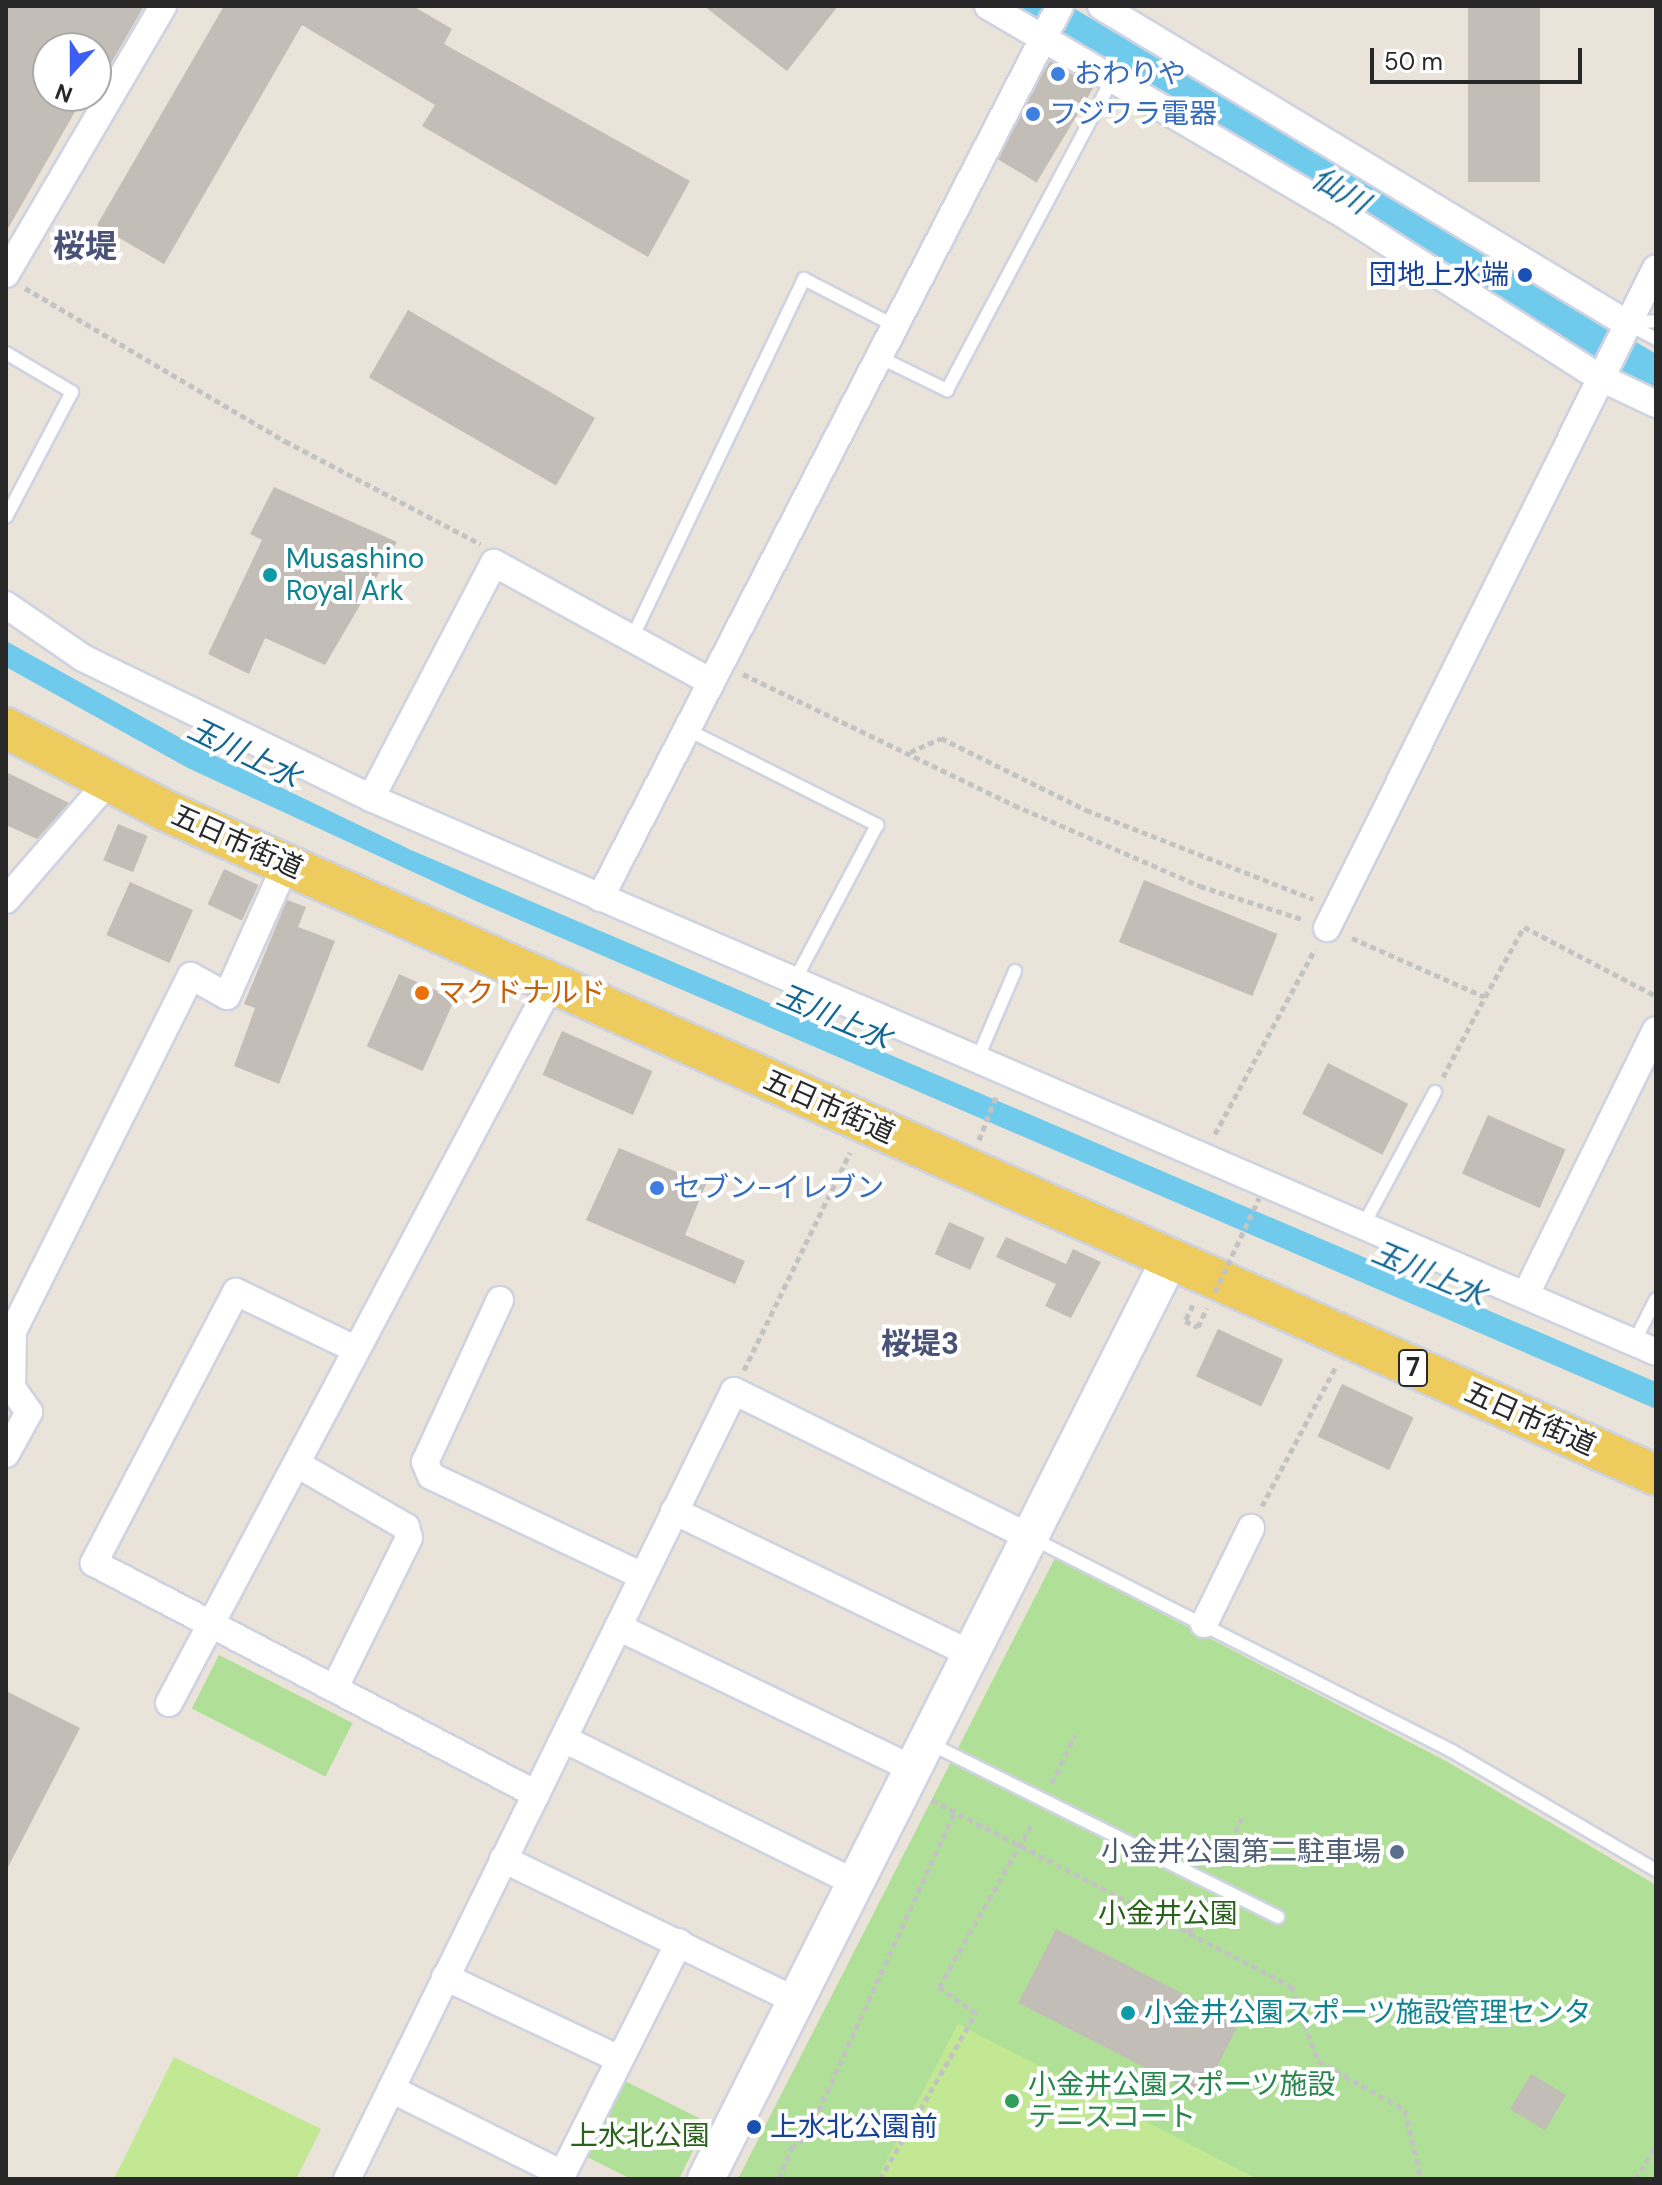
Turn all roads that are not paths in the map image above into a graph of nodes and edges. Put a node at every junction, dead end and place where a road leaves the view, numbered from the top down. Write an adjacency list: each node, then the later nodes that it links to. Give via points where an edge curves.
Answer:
1 (163, 6): 8 (street)
2 (988, 6): 5 (street)
3 (1060, 6): 5 (street)
4 (1101, 6): 11 (street)
5 (1041, 39): 6 (street); 10 (street)
6 (1111, 81): 14 (lane, via 947,390); 15 (street, via 1349,218)
7 (1656, 268): 11 (street)
8 (13, 279)
9 (1656, 321): 11 (lane)
10 (895, 326): 14 (street); 19 (lane, via 804,279)
11 (1622, 330): 12 (lane); 15 (street)
12 (1656, 339)
13 (6, 353): 17 (lane, via 72,392)
14 (879, 357): 20 (street)
15 (1599, 377): 16 (street); 28 (street)
16 (1656, 404)
17 (6, 517)
18 (6, 605): 24 (street, via 83,658)
19 (633, 636): 20 (street); 24 (street, via 494,563)
20 (716, 672): 22 (street)
21 (6, 728): 23 (main road, 五日市街道 / 7)
22 (688, 730): 26 (street); 30 (lane, via 877,825)
23 (108, 782): 25 (main road, 五日市街道 / 7); 27 (street)
24 (371, 798): 26 (street)
25 (286, 864): 31 (main road, 五日市街道 / 7); 40 (street, via 227,996 191,976)
26 (600, 898): 30 (street)
27 (6, 900)
28 (1332, 918)
29 (1015, 971): 33 (lane)
30 (794, 982): 33 (street)
31 (551, 984): 36 (main road, 五日市街道 / 7); 42 (street)
32 (1656, 1030): 37 (street)
33 (976, 1062): 35 (street)
34 (1435, 1092): 35 (lane)
35 (1364, 1224): 37 (street)
36 (1170, 1259): 45 (main road, 五日市街道 / 7); 48 (street)
37 (1526, 1294): 41 (street)
38 (1656, 1299): 41 (lane)
39 (500, 1300): 49 (street, via 425,1462 431,1476)
40 (10, 1329): 43 (street, via 12,1388 29,1412)
41 (1645, 1347)
42 (355, 1349): 44 (street); 50 (street, via 236,1292 101,1549 94,1563)
43 (6, 1454)
44 (297, 1464): 50 (street); 54 (street, via 406,1527 409,1538)
45 (1656, 1475)
46 (674, 1511): 48 (street, via 734,1391); 49 (street); 53 (street)
47 (1251, 1528): 51 (street)
48 (1031, 1538): 51 (lane); 53 (street)
49 (643, 1576): 52 (street)
50 (212, 1623): 54 (street); 55 (street)
51 (1204, 1624): 60 (lane, via 1452,1751)
52 (618, 1627): 56 (street); 57 (street)
53 (973, 1655): 57 (street)
54 (336, 1685): 58 (street)
55 (169, 1703)
56 (564, 1739): 58 (street); 61 (street)
57 (916, 1766): 61 (street); 62 (lane)
58 (536, 1794): 59 (street)
59 (503, 1859): 63 (street); 64 (street)
60 (1656, 1870)
61 (856, 1883): 65 (street)
62 (1278, 1917)
63 (679, 1942): 65 (street); 66 (street)
64 (445, 1977): 66 (street); 67 (street)
65 (797, 2001): 70 (street)
66 (619, 2059): 68 (street)
67 (391, 2089): 68 (street); 69 (street)
68 (561, 2176)
69 (347, 2179)
70 (706, 2179)

